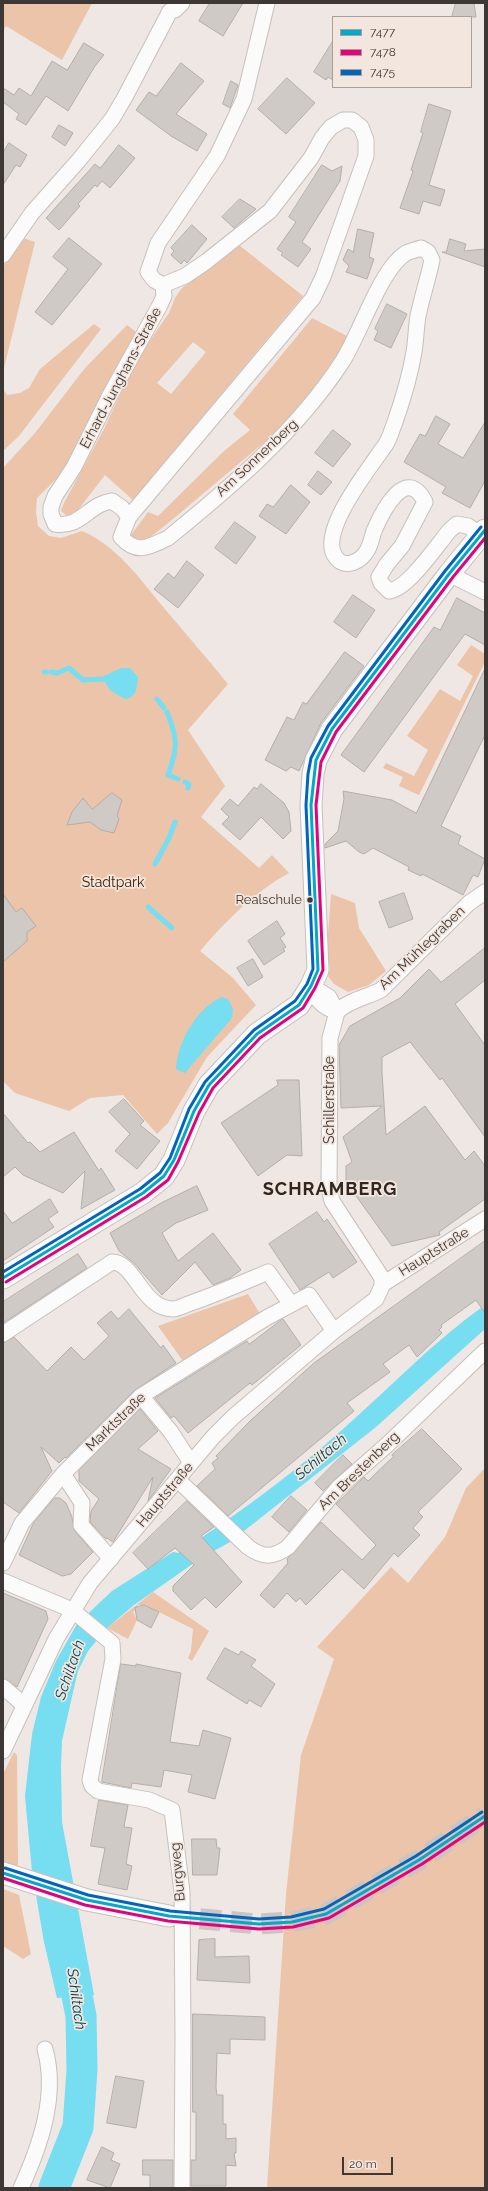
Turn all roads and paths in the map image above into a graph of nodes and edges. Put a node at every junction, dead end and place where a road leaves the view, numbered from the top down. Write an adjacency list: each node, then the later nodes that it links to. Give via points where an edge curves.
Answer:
1 (266, 3): 4 (street, via 244,99 234,123 217,156 158,243 148,272 154,280)
2 (172, 6): 3 (street, via 112,119 32,213)
3 (3, 255)
4 (163, 285): 5 (street, Erhard-Junghans-Straße, via 164,296 160,305 51,507 55,524 66,526 77,522 103,502 112,501); 5 (street, Am Sonnenberg, via 185,276 207,261 270,211 311,158 331,127 342,120 352,120 362,127 366,140 366,156 324,277 313,298)
5 (129, 517): 6 (street, Am Sonnenberg, via 121,537 126,543 136,548 149,547 168,538 278,441 325,387 343,360 392,268 406,254 421,248 428,252 432,260 418,317 411,368 400,409 387,443 373,461 339,518 331,542 332,552 340,562 346,564 363,556 369,548 382,513 392,498 400,490 410,487 417,490 425,502 402,546 380,577 381,583 389,591 406,582 457,524)
6 (483, 533): 7 (main road)
7 (449, 574): 8 (street); 10 (main road, via 332,729 316,760 311,806 318,970)
8 (485, 592)
9 (485, 892): 11 (street, Am Mühlegraben, via 469,903 381,990 364,999 343,1005)
10 (311, 986): 11 (street, via 330,997); 14 (main road, via 299,1004 257,1034 209,1085 164,1176 143,1193)
11 (337, 1012): 12 (street, Schillerstraße, via 330,1038)
12 (329, 1190): 15 (street, Hauptstraße, via 332,1201 382,1278)
13 (485, 1219): 15 (street, Hauptstraße)
14 (3, 1278)
15 (382, 1284): 17 (street, Hauptstraße, via 376,1299)
16 (291, 1304): 17 (street, Marktstraße, via 309,1296); 18 (street, via 268,1272 174,1309 163,1307 150,1299 124,1267 112,1262); 20 (street, Marktstraße)
17 (334, 1331): 21 (street, Hauptstraße, via 233,1417)
18 (3, 1334)
19 (485, 1352): 23 (street, Am Brestenberg, via 338,1488 288,1546 278,1554 269,1557 258,1554 239,1540)
20 (141, 1396): 21 (street, via 171,1432); 22 (street, Marktstraße)
21 (191, 1462): 23 (street, Hauptstraße)
22 (63, 1474): 24 (street, via 82,1503 81,1524); 25 (street, Marktstraße, via 22,1523)
23 (178, 1480): 24 (street, Hauptstraße)
24 (111, 1559): 27 (street, Hauptstraße, via 90,1583)
25 (3, 1563)
26 (3, 1581): 27 (street)
27 (76, 1613): 29 (street, Hauptstraße); 35 (street, Burgweg, via 108,1641 113,1659 90,1780 92,1786 98,1791 149,1800 172,1810 182,1892)
28 (3, 1687): 29 (street)
29 (24, 1705): 30 (street, Hauptstraße)
30 (3, 1751)
31 (11, 1875): 32 (main road, via 115,1907)
32 (169, 1916)
33 (45, 2049): 34 (street, via 50,2069 42,2134)
34 (21, 2188)
35 (182, 2188)

